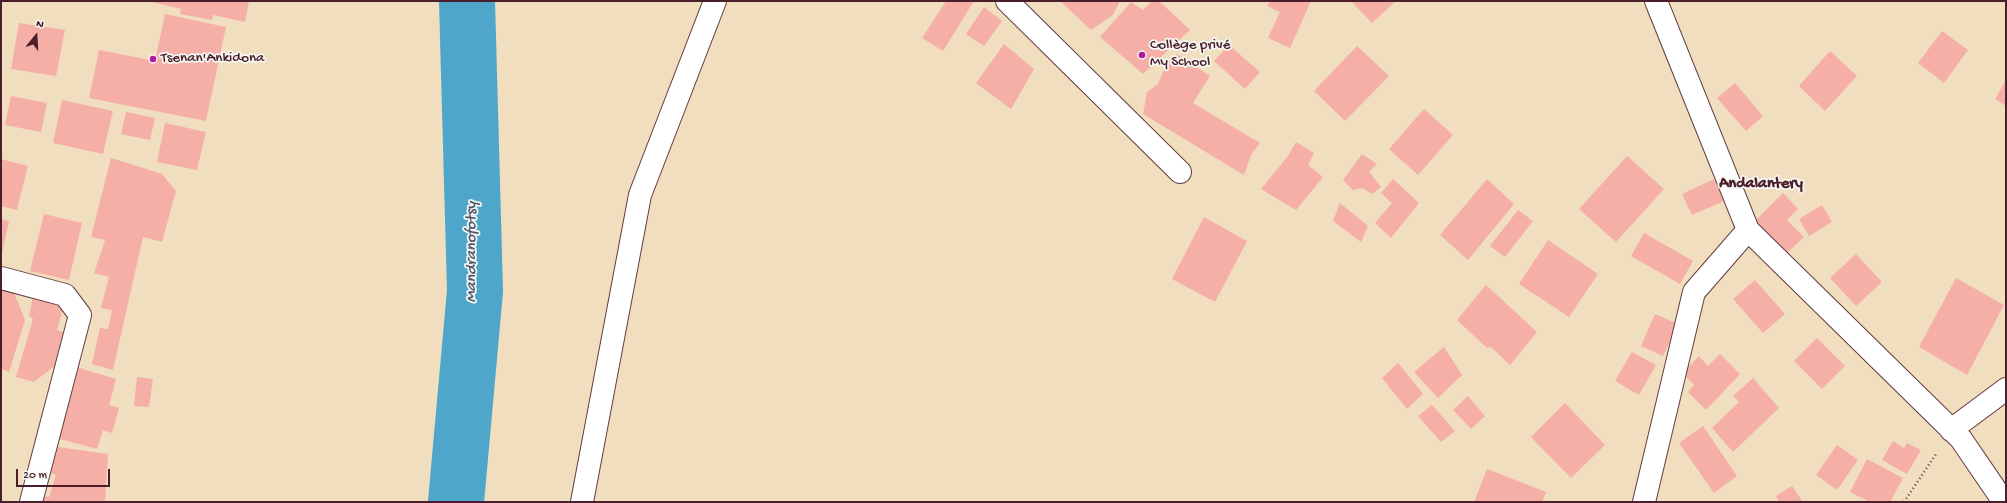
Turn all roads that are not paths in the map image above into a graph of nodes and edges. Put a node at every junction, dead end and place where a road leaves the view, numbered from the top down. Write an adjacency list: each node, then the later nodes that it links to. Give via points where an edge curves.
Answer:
1 (715, 1): 10 (street, via 640,195)
2 (1007, 1): 4 (street)
3 (1656, 1): 5 (street)
4 (1180, 172)
5 (1748, 230): 8 (street); 11 (street, via 1694,292)
6 (1, 278): 9 (street, via 65,295 80,315)
7 (2006, 389): 8 (street)
8 (1951, 430): 12 (street, via 1961,439)
9 (31, 502)
10 (582, 502)
11 (1644, 502)
12 (2004, 502)

